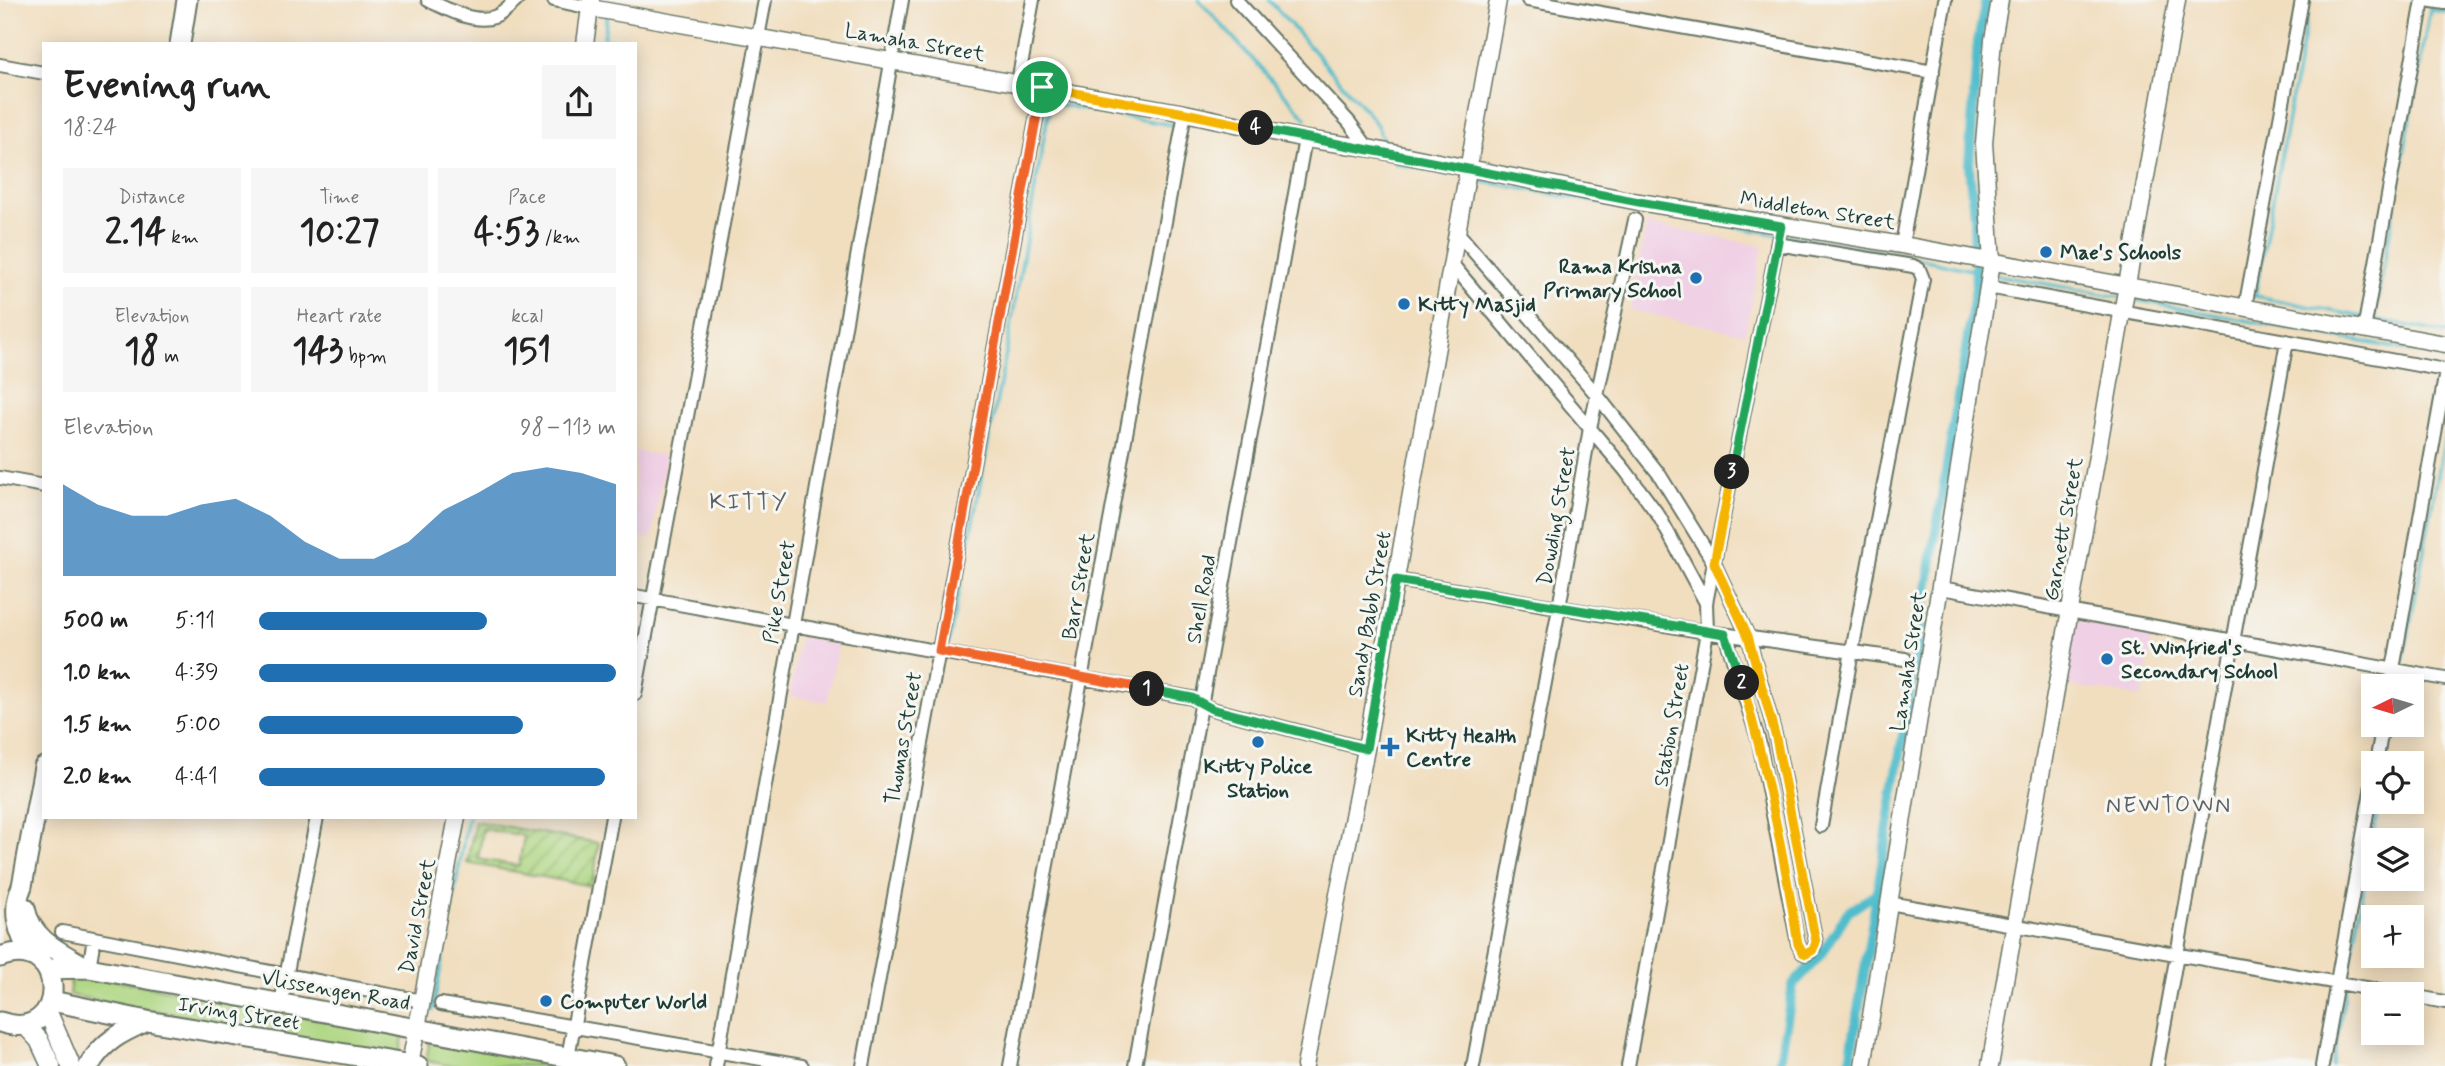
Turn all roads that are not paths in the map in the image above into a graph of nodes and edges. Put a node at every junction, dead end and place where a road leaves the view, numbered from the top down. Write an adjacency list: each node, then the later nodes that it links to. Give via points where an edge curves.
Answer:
1 (185, 0): 18 (main road)
2 (428, 0): 3 (street, via 475,18 492,18)
3 (517, 0)
4 (554, 0): 16 (street, Lamaha Street)
5 (765, 0): 17 (street)
6 (902, 0): 20 (street, Pike Street)
7 (1033, 0): 24 (street)
8 (1236, 0): 27 (street)
9 (1497, 0): 31 (street, Sandy Babb Street)
10 (1528, 0): 22 (street)
11 (1945, 0): 22 (street)
12 (2000, 0): 37 (street, Lamaha Street, via 1984,143)
13 (2177, 0): 40 (street, Garnett Street)
14 (2302, 0): 41 (street)
15 (2433, 1): 43 (street)
16 (599, 7): 17 (street, Lamaha Street); 19 (street)
17 (758, 36): 20 (street, Lamaha Street); 56 (street)
18 (180, 42)
19 (586, 42)
20 (891, 60): 24 (street, Lamaha Street); 60 (street, Pike Street)
21 (0, 65): 23 (street)
22 (1933, 72): 36 (street)
23 (42, 73)
24 (1018, 82): 25 (street, Lamaha Street)
25 (1042, 87): 26 (street, Lamaha Street); 65 (street, Thomas Street)
26 (1185, 113): 28 (street, Middleton Street); 70 (street, Barr Street)
27 (1349, 122): 29 (street); 30 (street)
28 (1305, 139): 29 (street, Middleton Street); 73 (street, Shell Road)
29 (1340, 144): 30 (street, Middleton Street)
30 (1368, 148): 31 (street, Middleton Street)
31 (1467, 167): 33 (street, Middleton Street); 34 (street, Sandy Babb Street)
32 (1634, 220): 48 (street, Dowding Street)
33 (1781, 226): 35 (street, Station Street); 36 (street, Middleton Street)
34 (1457, 232): 38 (street, Sandy Babb Street); 48 (street)
35 (1777, 244): 52 (street, Station Street); 66 (street, via 1913,266 1923,279)
36 (1902, 244): 37 (street, Middleton Street)
37 (1988, 262): 39 (street, Lamaha Street); 40 (street, Middleton Street)
38 (1451, 263): 49 (street); 53 (street, Sandy Babb Street)
39 (1988, 285): 42 (street); 54 (street, Lamaha Street)
40 (2127, 286): 41 (street, Middleton Street); 42 (street, Garnett Street)
41 (2245, 308): 43 (street, Middleton Street)
42 (2122, 310): 44 (street); 59 (street, Garnett Street)
43 (2364, 327): 45 (street, Middleton Street)
44 (2287, 341): 46 (street); 64 (street)
45 (2445, 344)
46 (2445, 370)
47 (2445, 377): 68 (street)
48 (1597, 395): 49 (street, Dowding Street); 52 (street, via 1659,474)
49 (1590, 428): 57 (street, via 1659,516); 58 (street, Dowding Street)
50 (0, 478): 51 (street)
51 (42, 486)
52 (1714, 563): 57 (street, Station Street); 63 (street)
53 (1396, 580): 58 (street); 76 (street, Sandy Babb Street)
54 (1941, 588): 59 (street); 84 (street, Lamaha Street)
55 (637, 596): 56 (street)
56 (653, 600): 60 (street); 72 (street)
57 (1706, 603): 61 (street, Station Street)
58 (1559, 608): 61 (street); 119 (street, Dowding Street)
59 (2070, 610): 64 (street); 85 (street, Garnett Street)
60 (793, 625): 65 (street); 106 (street, Pike Street)
61 (1707, 632): 62 (street); 120 (street, Station Street)
62 (1725, 634): 63 (street); 75 (street)
63 (1748, 636): 66 (street); 74 (street)
64 (2233, 640): 68 (street); 88 (street)
65 (939, 651): 70 (street); 115 (street, Thomas Street)
66 (1852, 651): 67 (street); 82 (street)
67 (1905, 659)
68 (2393, 669): 69 (street); 71 (street)
69 (2392, 674)
70 (1081, 676): 73 (street); 116 (street, Barr Street)
71 (2445, 679)
72 (637, 684)
73 (1202, 703): 76 (street); 117 (street, Shell Road)
74 (1776, 738): 75 (street); 75 (street, via 1816,942 1806,954 1798,944)
75 (1759, 742)
76 (1366, 749): 118 (street, Sandy Babb Street)
77 (42, 778): 83 (main road)
78 (2367, 814): 94 (street)
79 (317, 819): 93 (street)
80 (457, 819): 99 (street, David Street)
81 (612, 819): 104 (street)
82 (1821, 825)
83 (22, 886): 89 (main road, via 16,900 17,922); 91 (main road, via 32,928 56,950)
84 (1889, 903): 85 (street); 121 (street, Lamaha Street)
85 (2015, 926): 88 (street); 122 (street, Garnett Street)
86 (62, 932): 87 (street)
87 (94, 938): 91 (street); 93 (street)
88 (2177, 954): 94 (street); 123 (street)
89 (32, 956): 90 (main road); 92 (main road)
90 (0, 957)
91 (89, 968): 92 (main road, Vlissengen Road); 97 (main road, Vlissengen Road)
92 (47, 969): 101 (main road, via 53,984)
93 (287, 979): 97 (street); 99 (street)
94 (2338, 983): 95 (street); 124 (street)
95 (2361, 987)
96 (2424, 998): 98 (street)
97 (281, 1002): 105 (main road, Vlissengen Road)
98 (2445, 1002)
99 (422, 1003): 105 (street, David Street)
100 (441, 1004): 104 (street)
101 (50, 1005): 102 (main road, Irving Street); 103 (main road, via 34,1022); 110 (main road)
102 (147, 1021): 108 (main road, Irving Street); 111 (main road, via 108,1041)
103 (9, 1026): 109 (main road, via 39,1040)
104 (573, 1026): 106 (street); 107 (street)
105 (418, 1027): 107 (main road, Vlissengen Road); 108 (street, David Street)
106 (719, 1052): 113 (street, Pike Street); 114 (street)
107 (568, 1057): 112 (main road, Vlissengen Road)
108 (414, 1065)
109 (51, 1066)
110 (71, 1066)
111 (89, 1066)
112 (615, 1066)
113 (716, 1066)
114 (802, 1066)
115 (863, 1066)
116 (1010, 1066)
117 (1135, 1066)
118 (1305, 1066)
119 (1473, 1066)
120 (1628, 1066)
121 (1863, 1066)
122 (1990, 1066)
123 (2157, 1066)
124 (2322, 1066)

